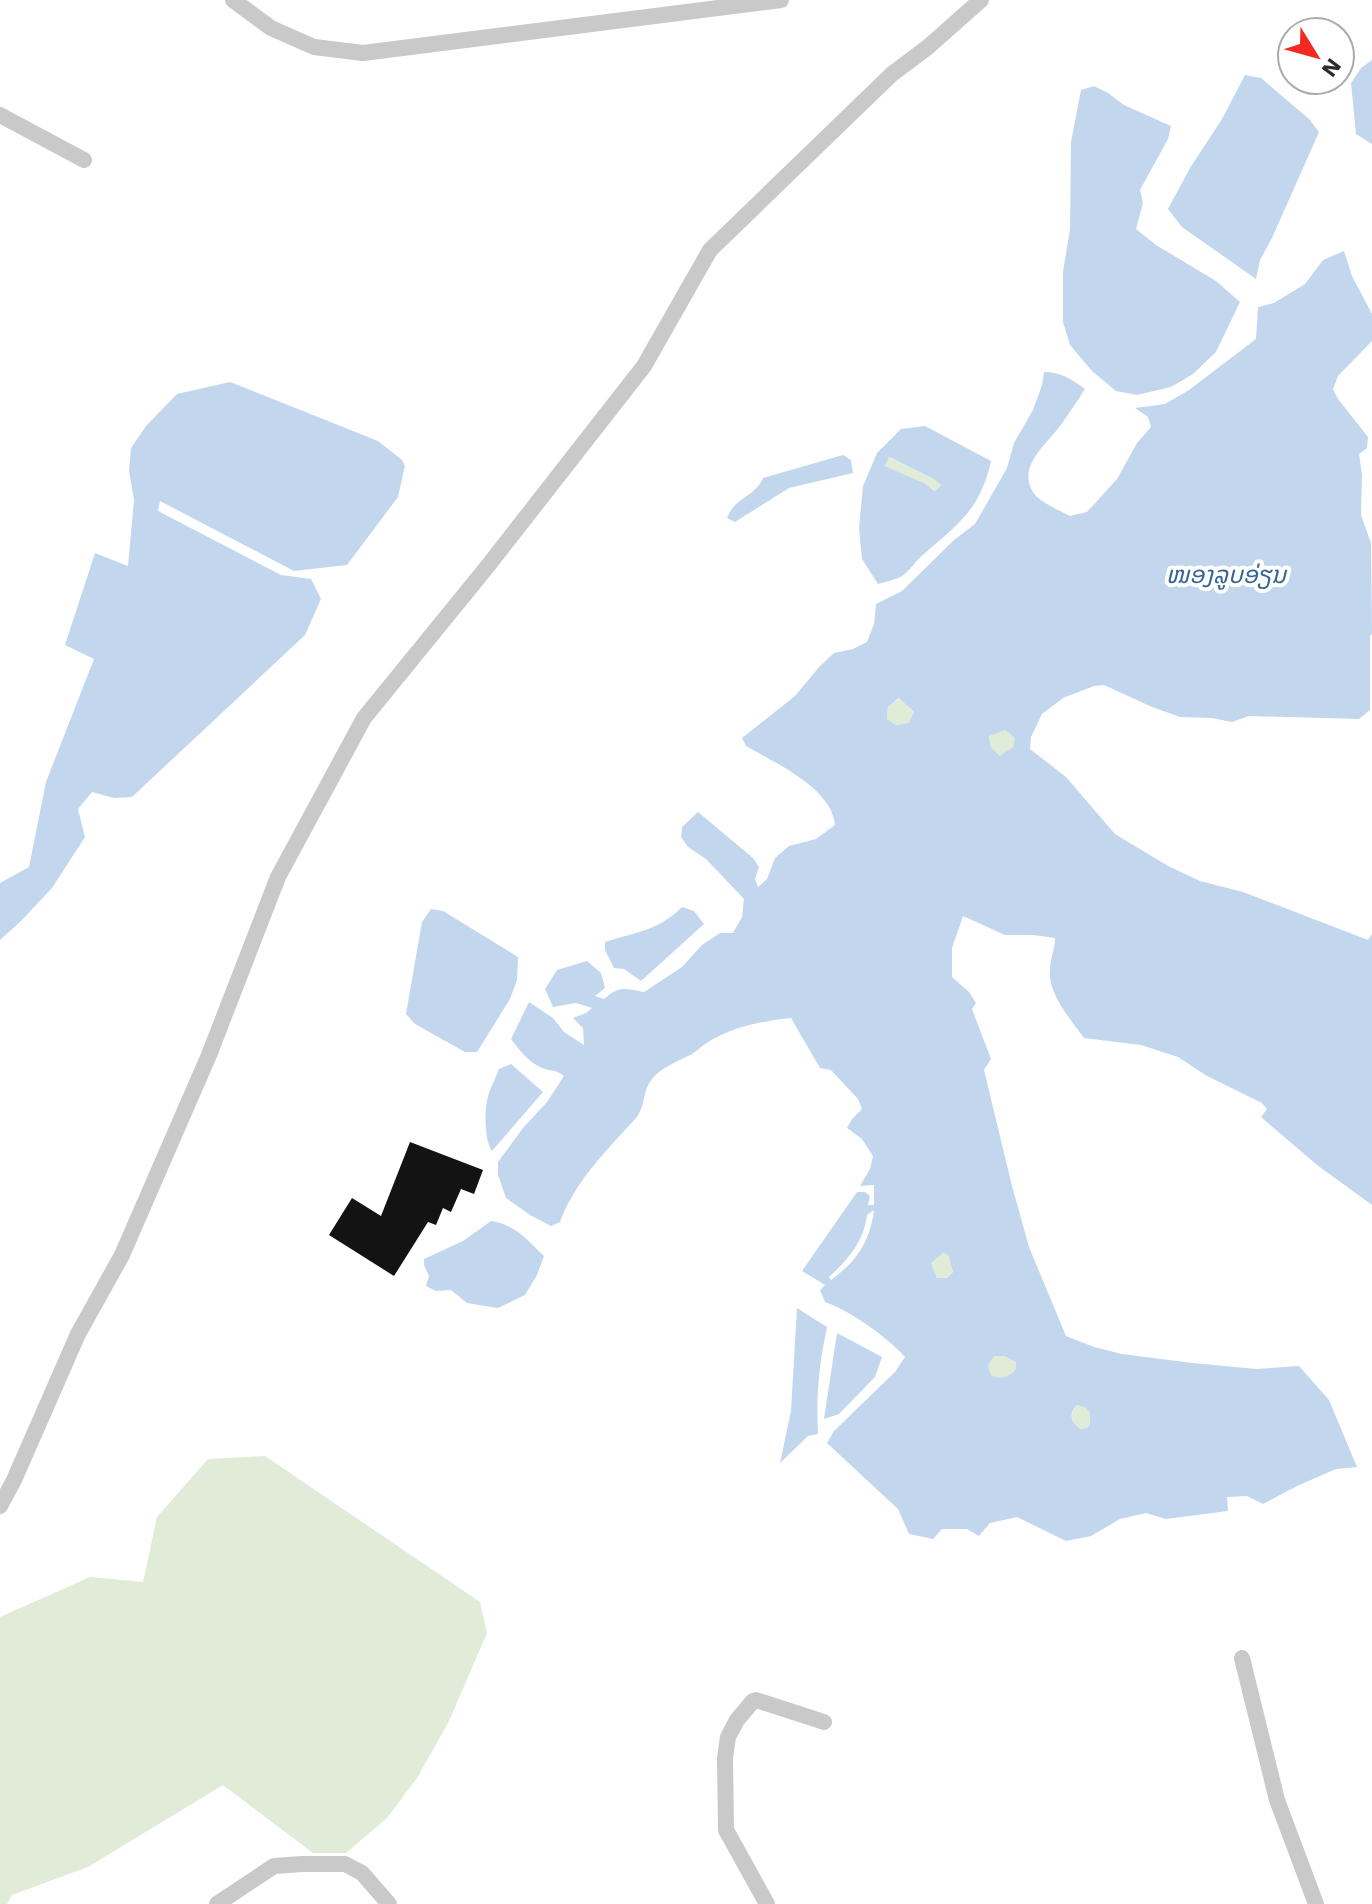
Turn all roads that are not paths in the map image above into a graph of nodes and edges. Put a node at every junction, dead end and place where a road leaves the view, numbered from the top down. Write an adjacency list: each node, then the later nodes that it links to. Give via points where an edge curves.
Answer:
1 (233, 0): 2 (street, via 271,28 314,47 363,53)
2 (781, 0)
3 (981, 0): 6 (street, via 892,74 710,250 644,366 364,718 278,877 209,1055 122,1255 78,1334)
4 (0, 115): 5 (street)
5 (84, 160)
6 (0, 1506)
7 (1242, 1658): 12 (street, via 1277,1800)
8 (824, 1722): 11 (street, via 756,1700 728,1737 726,1830)
9 (217, 1904): 10 (street, via 274,1866 302,1864 345,1864 362,1873)
10 (389, 1904)
11 (767, 1904)
12 (1316, 1904)

